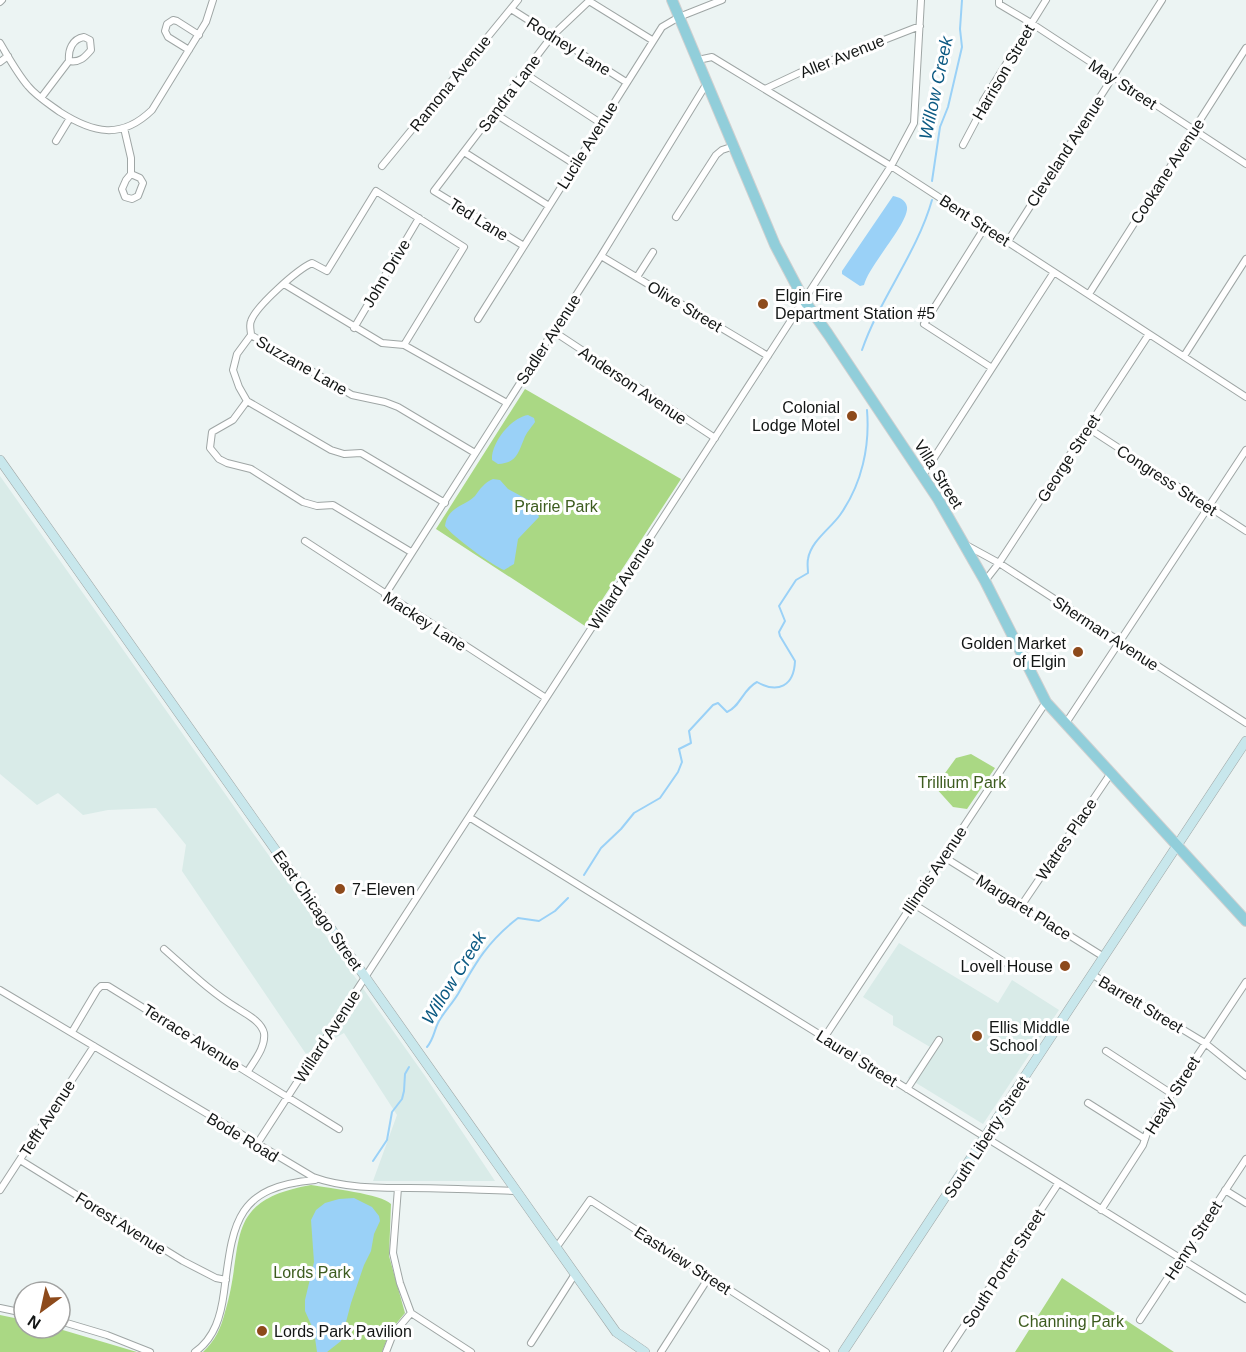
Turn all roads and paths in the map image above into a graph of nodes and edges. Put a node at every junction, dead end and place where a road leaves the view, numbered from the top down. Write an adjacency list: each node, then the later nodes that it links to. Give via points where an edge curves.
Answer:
1 (213, 0): 14 (street)
2 (518, 0): 10 (street, Ramona Avenue)
3 (672, 0): 11 (main road, Villa Street)
4 (722, 0): 11 (street, Lucile Avenue)
5 (921, 0): 13 (street, Willard Avenue)
6 (1046, 0): 12 (street, Harrison Street)
7 (1162, 0): 25 (street, Cleveland Avenue)
8 (590, 1): 15 (street, Sandra Lane); 16 (street)
9 (999, 2): 12 (street, May Street)
10 (511, 9): 15 (street, Rodney Lane); 41 (street, Ramona Avenue)
11 (680, 17): 16 (street, Lucile Avenue, via 662,27); 21 (main road, Villa Street)
12 (1031, 23): 25 (street, May Street); 36 (street, Harrison Street, via 983,101)
13 (920, 26): 28 (street, Aller Avenue); 42 (street, Willard Avenue, via 914,123)
14 (199, 34): 19 (street); 19 (street, via 177,21 167,24 168,37)
15 (552, 36): 24 (street, Sandra Lane); 26 (street, Rodney Lane)
16 (652, 40): 26 (street, Lucile Avenue)
17 (0, 43): 20 (street)
18 (1246, 48): 34 (street, Cookane Avenue)
19 (189, 50): 33 (street, via 152,110)
20 (8, 56): 23 (street); 29 (street)
21 (698, 60): 27 (main road, Villa Street); 28 (street, Bent Street, via 712,57)
22 (69, 61): 22 (street, via 69,51 77,39 90,40 91,50 83,59); 29 (street)
23 (0, 62)
24 (524, 73): 30 (street, Sandra Lane); 32 (street)
25 (1113, 77): 34 (street, May Street); 49 (street, Cleveland Avenue)
26 (626, 82): 32 (street, Lucile Avenue)
27 (708, 82): 37 (main road, Villa Street); 52 (street, Sadler Avenue)
28 (765, 89): 42 (street, Bent Street)
29 (40, 98): 31 (street)
30 (494, 112): 38 (street, Sandra Lane); 40 (street)
31 (70, 118): 33 (street, via 99,130); 35 (street)
32 (602, 124): 40 (street, Lucile Avenue)
33 (124, 128): 43 (street)
34 (1194, 130): 39 (street, May Street); 57 (street, Cookane Avenue)
35 (56, 141)
36 (963, 145)
37 (735, 146): 46 (street, via 716,155); 58 (main road, Villa Street, via 775,245)
38 (464, 152): 44 (street, Sandra Lane); 45 (street)
39 (1246, 164)
40 (576, 165): 45 (street, Lucile Avenue)
41 (382, 166)
42 (891, 166): 48 (street, Bent Street); 58 (street, Willard Avenue)
43 (131, 174)
44 (434, 191): 50 (street, Ted Lane)
45 (549, 206): 50 (street, Lucile Avenue)
46 (676, 217)
47 (419, 218): 56 (street, Suzzane Lane, via 376,191 327,271 312,263); 60 (street, John Drive); 64 (street, via 464,247)
48 (986, 227): 49 (street, Bent Street); 67 (street, via 924,324)
49 (1008, 241): 54 (street, Bent Street)
50 (524, 246): 59 (street, Lucile Avenue)
51 (653, 252): 55 (street)
52 (601, 256): 55 (street, Olive Street); 61 (street, Sadler Avenue)
53 (1246, 259): 65 (street)
54 (1054, 272): 57 (street, Bent Street); 67 (street)
55 (637, 277): 66 (street, Olive Street)
56 (284, 284): 60 (street); 63 (street, Suzzane Lane, via 261,305 250,322)
57 (1089, 294): 62 (street, Bent Street)
58 (804, 300): 66 (street, Willard Avenue); 76 (main road, Villa Street)
59 (478, 319)
60 (354, 328): 64 (street, via 382,343)
61 (553, 331): 70 (street, Sadler Avenue); 72 (street, Anderson Avenue)
62 (1149, 334): 65 (street, Bent Street); 71 (street, George Street)
63 (251, 335): 69 (street, via 237,354 233,370); 74 (street, Suzzane Lane, via 352,395 398,407)
64 (404, 345): 70 (street)
65 (1184, 356): 68 (street, Bent Street)
66 (768, 357): 72 (street, Willard Avenue)
67 (992, 368): 76 (street)
68 (1246, 397)
69 (247, 401): 77 (street, via 331,450 361,453); 82 (street, via 233,420 212,432 210,448 219,459 251,469 303,502 333,505)
70 (507, 403): 74 (street, Sadler Avenue)
71 (1088, 428): 78 (street, Congress Street); 83 (street, George Street)
72 (715, 438): 87 (street, Willard Avenue)
73 (1246, 450): 78 (street)
74 (475, 453): 77 (street, Sadler Avenue)
75 (0, 460): 103 (main road, East Chicago Street)
76 (923, 475): 81 (main road, Villa Street)
77 (444, 502): 82 (street, Sadler Avenue)
78 (1208, 506): 79 (street, Congress Street); 86 (street)
79 (1246, 531)
80 (304, 541): 85 (street, Mackey Lane)
81 (965, 545): 83 (street, Sherman Avenue); 84 (main road, Villa Street)
82 (411, 552): 85 (street, Sadler Avenue)
83 (999, 563): 84 (street, George Street); 86 (street, Sherman Avenue)
84 (984, 581): 88 (main road, Villa Street)
85 (385, 595): 87 (street, Mackey Lane)
86 (1119, 642): 89 (street); 90 (street, Sherman Avenue)
87 (546, 698): 93 (street, Willard Avenue)
88 (1046, 702): 89 (main road, Villa Street); 95 (street, Illinois Avenue)
89 (1066, 723): 92 (main road, Villa Street)
90 (1246, 723)
91 (1246, 741): 94 (main road, South Liberty Street)
92 (1111, 773): 94 (main road, Villa Street); 97 (street, Watres Place)
93 (469, 817): 103 (street, Willard Avenue); 107 (street, Laurel Street)
94 (1177, 846): 98 (main road, Villa Street); 100 (main road, South Liberty Street)
95 (944, 857): 96 (street, Illinois Avenue); 97 (street, Margaret Place)
96 (912, 903): 101 (street); 107 (street, Illinois Avenue)
97 (1021, 906): 100 (street, Margaret Place)
98 (1246, 921)
99 (164, 949): 112 (street, via 260,1026 263,1044)
100 (1104, 957): 102 (main road, South Liberty Street)
101 (1014, 968)
102 (1093, 975): 109 (street, Barrett Street); 119 (main road, South Liberty Street)
103 (365, 977): 116 (street, Willard Avenue); 129 (main road, East Chicago Street)
104 (1246, 982): 109 (street, Healy Street)
105 (0, 990): 106 (street, Bode Road)
106 (72, 1032): 110 (street, Bode Road); 112 (street, Terrace Avenue, via 102,985)
107 (824, 1038): 114 (street, Laurel Street)
108 (939, 1040): 114 (street)
109 (1205, 1043): 113 (street, Barrett Street); 115 (street, Healy Street)
110 (94, 1046): 121 (street, Bode Road); 123 (street, Tefft Avenue)
111 (1106, 1051): 115 (street)
112 (248, 1071): 116 (street, Terrace Avenue)
113 (1246, 1076)
114 (907, 1089): 119 (street, Laurel Street)
115 (1172, 1094): 120 (street, Healy Street)
116 (288, 1096): 118 (street, Terrace Avenue); 121 (street, Willard Avenue)
117 (1088, 1103): 120 (street)
118 (339, 1129)
119 (986, 1138): 125 (street, Laurel Street); 149 (main road, South Liberty Street)
120 (1145, 1138): 131 (street, Healy Street)
121 (257, 1144): 124 (street, Bode Road)
122 (1246, 1159): 128 (street, Henry Street)
123 (20, 1160): 127 (street, Tefft Avenue); 136 (street, Forest Avenue, via 183,1261)
124 (319, 1179): 126 (street, Bode Road, via 344,1185); 136 (street, via 276,1187 244,1210 238,1219)
125 (1058, 1184): 131 (street, Laurel Street); 150 (street, South Porter Street)
126 (398, 1188): 129 (street, Bode Road); 138 (street, via 393,1253)
127 (0, 1190)
128 (1225, 1190): 130 (street); 133 (street, Henry Street)
129 (515, 1191): 132 (main road, East Chicago Street)
130 (1246, 1203)
131 (1101, 1210): 133 (street, Laurel Street)
132 (556, 1248): 134 (main road, East Chicago Street); 135 (street, Eastview Street, via 590,1200)
133 (1180, 1259): 137 (street, Laurel Street); 139 (street, Henry Street)
134 (575, 1274): 141 (street); 146 (main road, East Chicago Street, via 619,1335)
135 (709, 1277): 147 (street); 148 (street, Eastview Street)
136 (226, 1281): 143 (street, via 217,1324)
137 (1246, 1299)
138 (411, 1313): 144 (street, via 393,1334); 145 (street)
139 (1140, 1320)
140 (72, 1325): 142 (street)
141 (531, 1343)
142 (150, 1352)
143 (195, 1352)
144 (386, 1352)
145 (471, 1352)
146 (645, 1352)
147 (660, 1352)
148 (826, 1352)
149 (843, 1352)
150 (947, 1352)

